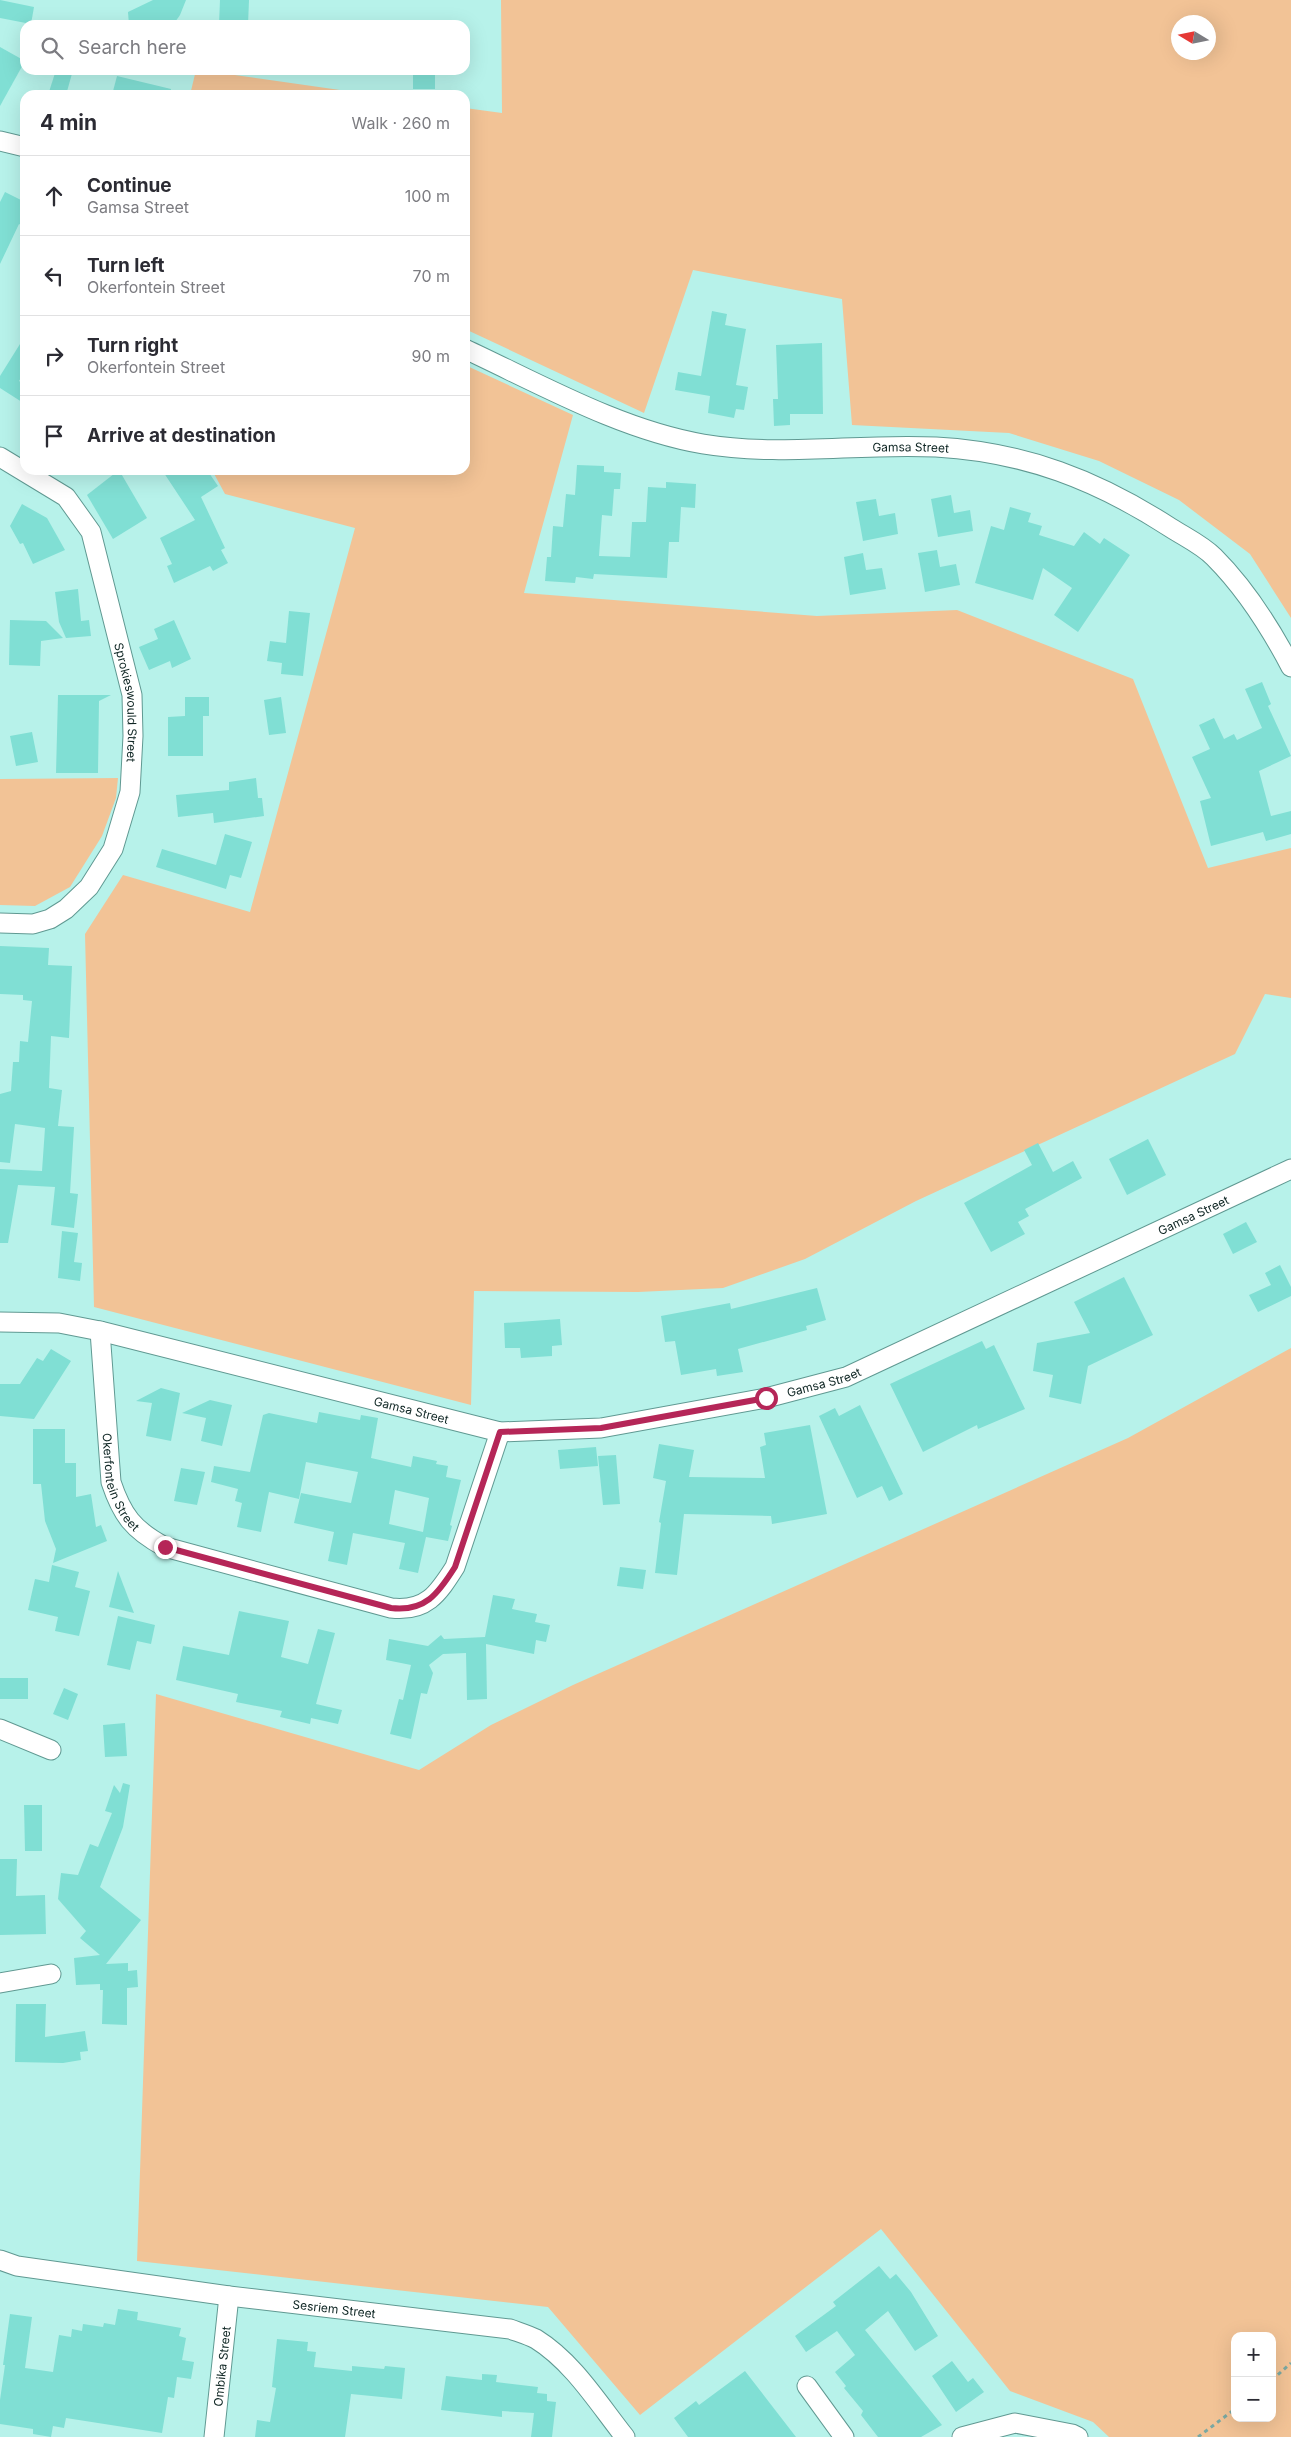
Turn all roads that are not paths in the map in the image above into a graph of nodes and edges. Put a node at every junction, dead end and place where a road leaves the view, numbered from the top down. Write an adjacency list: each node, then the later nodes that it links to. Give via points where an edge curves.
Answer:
1 (0, 141): 2 (street)
2 (20, 146)
3 (470, 351): 7 (street, Gamsa Street, via 643,429 702,443 759,450 935,447 998,453 1054,469 1112,492 1212,555 1244,589 1273,632)
4 (0, 456): 5 (street, Sprokieswould Street)
5 (20, 468)
6 (31, 475): 8 (street, Sprokieswould Street, via 66,497 91,532 132,695 130,792 113,849 88,887 66,910 32,924)
7 (1291, 667)
8 (0, 923)
9 (1291, 1170): 12 (street, Gamsa Street, via 846,1378 766,1398 601,1428)
10 (0, 1322): 11 (street, Gamsa Street, via 59,1323)
11 (100, 1330): 12 (street, Gamsa Street); 12 (street, Okerfontein Street, via 111,1482 129,1521 165,1547 391,1608 409,1610 427,1601 443,1586 455,1567)
12 (500, 1432)
13 (0, 1729): 14 (street)
14 (51, 1750)
15 (51, 1974): 16 (street)
16 (0, 1983)
17 (0, 2260): 18 (street, Sesriem Street, via 17,2266)
18 (229, 2296): 20 (street, Ombika Street); 21 (street, Sesriem Street, via 510,2329 534,2338 555,2353 580,2379)
19 (807, 2386): 22 (street)
20 (214, 2437)
21 (625, 2437)
22 (844, 2437)
23 (962, 2437): 24 (street, via 1015,2423)
24 (1078, 2437)

